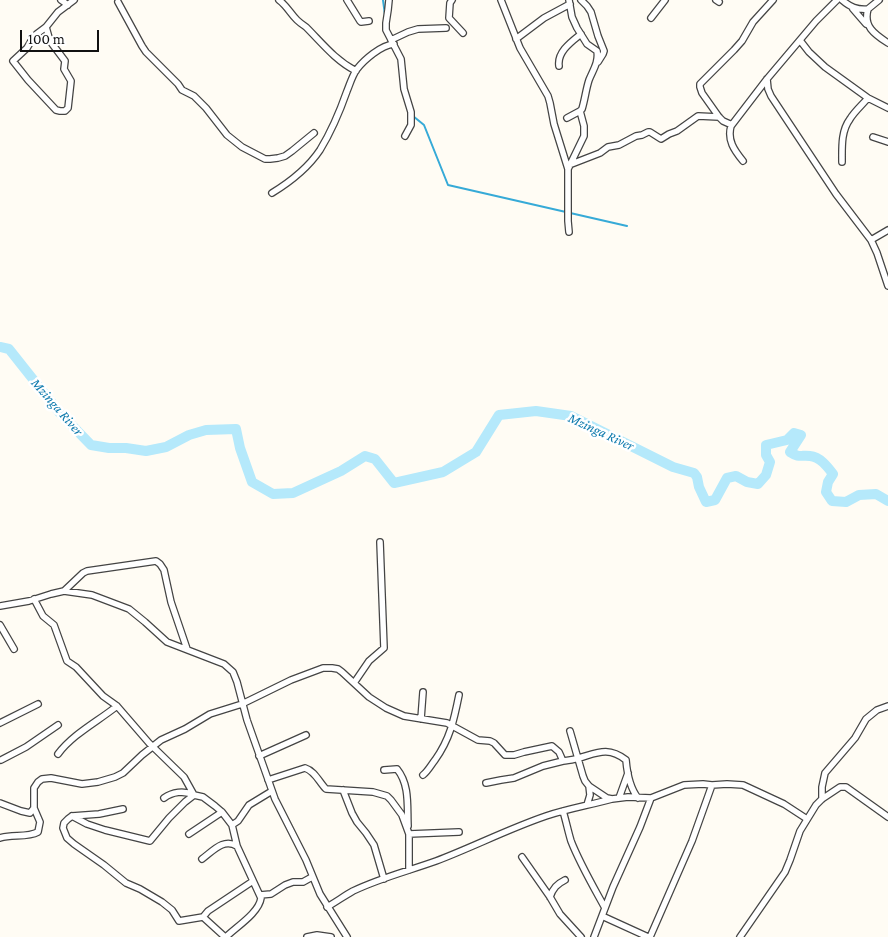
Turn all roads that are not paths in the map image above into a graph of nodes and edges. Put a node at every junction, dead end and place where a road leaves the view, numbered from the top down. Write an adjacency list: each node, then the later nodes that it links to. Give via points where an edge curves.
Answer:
1 (60, 0): 16 (street)
2 (74, 0): 16 (street)
3 (279, 0): 32 (street, via 330,52)
4 (348, 0): 20 (street, via 360,21)
5 (389, 0): 28 (street, via 386,28)
6 (452, 0): 24 (street, via 449,18)
7 (501, 0): 26 (street)
8 (581, 0): 30 (street, via 591,12 604,51)
9 (665, 0): 19 (street)
10 (774, 0): 35 (street, via 753,22 742,41 700,84)
11 (837, 0): 27 (street)
12 (842, 0): 17 (street)
13 (879, 0): 18 (street)
14 (118, 1): 42 (street, via 146,52 242,147 265,158 278,158)
15 (569, 2): 25 (street); 26 (street)
16 (68, 4): 22 (street)
17 (854, 8): 18 (street); 21 (street)
18 (868, 9): 21 (street)
19 (651, 18)
20 (369, 21)
21 (868, 26): 29 (street)
22 (46, 27): 22 (street, via 13,61 60,112 68,108 72,81)
23 (446, 28): 28 (street, via 415,30)
24 (463, 33)
25 (581, 34): 30 (street, via 597,52); 31 (street, via 563,52)
26 (516, 39): 48 (street, via 548,96)
27 (800, 40): 33 (street); 34 (street, via 826,67)
28 (393, 42): 32 (street, via 380,48); 43 (street, via 401,59 404,89 412,112 411,125)
29 (888, 43)
30 (596, 65): 37 (street)
31 (559, 66)
32 (356, 71): 49 (street, via 320,149 296,177)
33 (768, 79): 41 (street); 52 (street, via 771,96 836,194)
34 (868, 98): 36 (street); 47 (street, via 850,118 845,129)
35 (708, 100): 38 (street); 39 (street)
36 (888, 108)
37 (580, 111): 40 (street); 48 (street, via 584,136)
38 (700, 115): 39 (street); 48 (street, via 660,139 648,132)
39 (719, 117): 41 (street)
40 (567, 118)
41 (732, 125): 46 (street, via 731,144)
42 (314, 133)
43 (405, 136)
44 (873, 137): 45 (street)
45 (888, 142)
46 (743, 161)
47 (842, 162)
48 (569, 167): 51 (street)
49 (272, 193)
50 (888, 230): 52 (street)
51 (569, 232)
52 (871, 240): 53 (street)
53 (888, 286)
54 (380, 542): 61 (street, via 384,648 369,661)
55 (64, 591): 56 (street); 60 (street, via 92,595 129,609 167,642); 60 (street, via 88,571 156,561 164,570)
56 (34, 599): 57 (street); 66 (street, via 42,616 54,626 68,661)
57 (0, 606)
58 (0, 625): 59 (street)
59 (14, 649)
60 (187, 650): 65 (street, via 221,661 229,668 237,682)
61 (354, 682): 65 (street, via 338,669 323,668); 68 (street, via 386,708)
62 (423, 692): 68 (street)
63 (459, 695): 71 (street)
64 (38, 704): 69 (street)
65 (242, 704): 74 (street, via 210,714); 76 (street)
66 (116, 706): 74 (street); 75 (street, via 73,738)
67 (888, 706): 95 (street, via 866,719 855,738 825,773)
68 (421, 719): 71 (street)
69 (0, 723)
70 (58, 725): 77 (street, via 26,747)
71 (453, 725): 79 (street, via 478,740 494,743 508,756 552,746 559,752); 82 (street, via 444,746)
72 (570, 731): 78 (street)
73 (306, 734): 76 (street)
74 (153, 746): 90 (street, via 184,777); 98 (street, via 123,773 98,782 77,784 42,779 34,788)
75 (58, 754)
76 (259, 756): 83 (street)
77 (0, 759)
78 (578, 759): 79 (street); 81 (street, via 603,751 615,754 626,760); 86 (street)
79 (562, 762): 84 (street)
80 (384, 770): 107 (street, via 397,769 406,784)
81 (628, 774): 87 (street); 93 (street)
82 (423, 775)
83 (268, 780): 88 (street); 89 (street, via 305,768 326,789)
84 (486, 784)
85 (712, 785): 94 (street, via 681,785); 104 (street, via 743,785); 130 (street, via 692,841)
86 (588, 786): 92 (street); 97 (street)
87 (622, 789): 92 (street); 92 (street)
88 (272, 790): 105 (street, via 249,805); 114 (street)
89 (343, 790): 107 (street, via 386,796 402,815); 115 (street, via 357,822 374,845)
90 (194, 795): 91 (street, via 175,792); 101 (street, via 203,797); 102 (street, via 150,841 104,830)
91 (164, 798)
92 (613, 798): 93 (street); 97 (street)
93 (638, 798): 94 (street)
94 (651, 798): 121 (street)
95 (822, 799): 103 (street, via 840,787 846,787); 104 (street)
96 (0, 803): 98 (street, via 28,813)
97 (587, 805): 100 (street)
98 (34, 808): 109 (street, via 40,822 38,832)
99 (123, 809): 102 (street)
100 (563, 811): 113 (street); 121 (street, via 576,852)
101 (222, 812): 105 (street); 108 (street)
102 (72, 816): 123 (street, via 63,828 74,844 126,883 162,902 179,921)
103 (888, 817)
104 (807, 819): 131 (street, via 785,872)
105 (232, 826): 110 (street)
106 (459, 832): 107 (street)
107 (409, 833): 113 (street)
108 (188, 834)
109 (0, 838)
110 (237, 846): 112 (street, via 227,842); 117 (street)
111 (522, 857): 119 (street)
112 (202, 859)
113 (409, 870): 115 (street)
114 (312, 877): 118 (street, via 285,885 271,894); 120 (street)
115 (384, 879): 120 (street)
116 (565, 880): 119 (street, via 553,888)
117 (253, 881): 118 (street); 123 (street)
118 (260, 895): 125 (street, via 260,904)
119 (550, 897): 128 (street, via 560,914)
120 (327, 907): 127 (street)
121 (605, 908): 122 (street)
122 (602, 916): 129 (street); 130 (street)
123 (203, 917): 125 (street)
124 (328, 936): 126 (street)
125 (225, 937)
126 (307, 937)
127 (347, 937)
128 (581, 937)
129 (594, 937)
130 (649, 937)
131 (740, 937)

